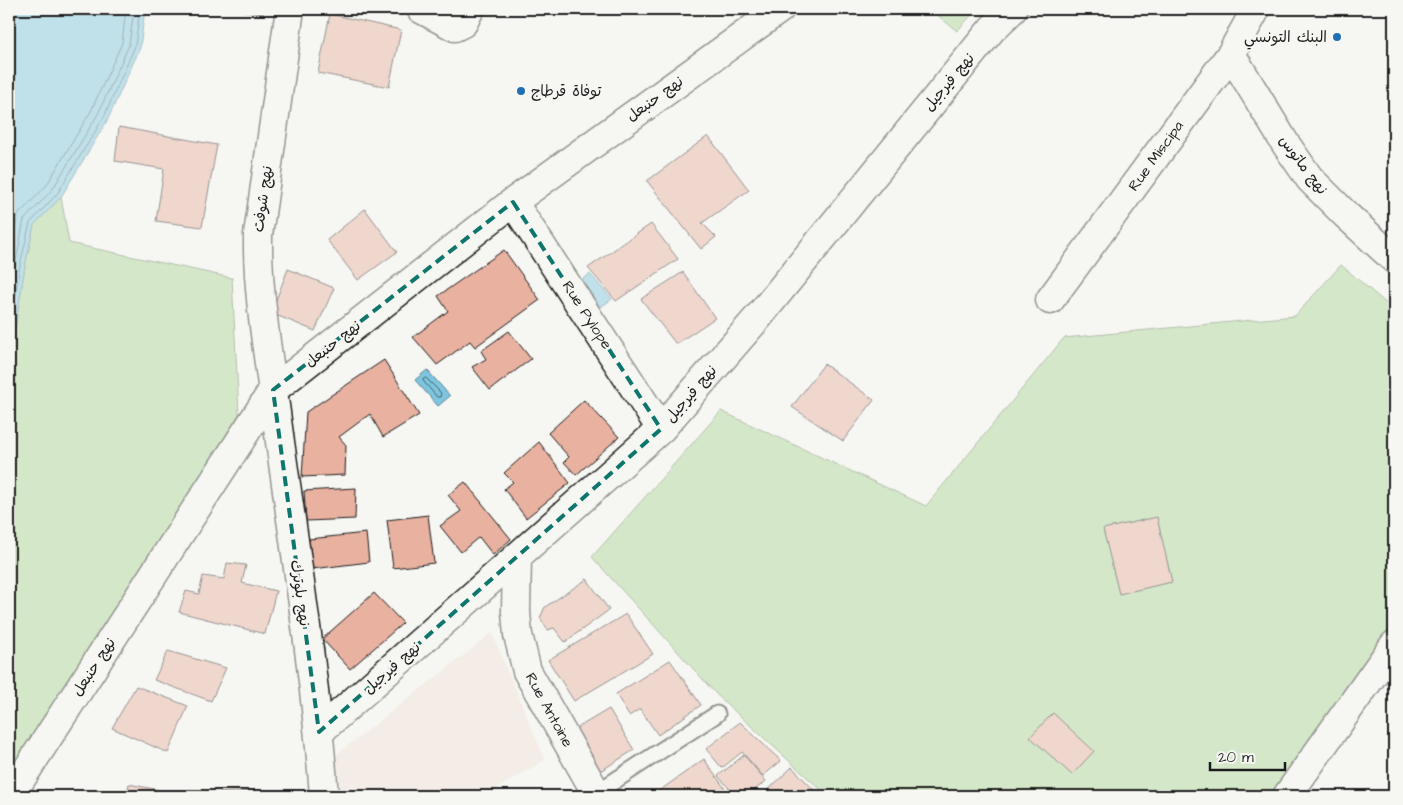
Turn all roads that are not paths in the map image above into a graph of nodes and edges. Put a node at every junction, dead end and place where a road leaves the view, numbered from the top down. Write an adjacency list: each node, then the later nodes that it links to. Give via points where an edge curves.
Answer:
1 (290, 9): 11 (street, نهج شوفت, via 258,235 259,279)
2 (421, 9): 6 (street, via 455,27)
3 (780, 9): 8 (street, نهج حنبعل)
4 (1013, 9): 12 (street, نهج فيرجيل, via 992,29 760,315)
5 (1256, 9): 7 (street, Rue Miscipa)
6 (467, 16)
7 (1231, 54): 9 (street, نهج ماتوس, via 1310,179); 10 (street, Rue Miscipa)
8 (513, 202): 11 (street, نهج حنبعل); 12 (street, Rue Pylope)
9 (1394, 259)
10 (1050, 300)
11 (273, 390): 16 (street, نهج بلوترك); 18 (street, نهج حنبعل)
12 (661, 429): 13 (street, نهج فيرجيل)
13 (517, 558): 16 (street, نهج فيرجيل); 17 (street, Rue Antoine, via 518,635 527,671)
14 (1394, 645): 20 (street)
15 (718, 714): 17 (lane)
16 (319, 732): 19 (street, نهج بلوترك)
17 (597, 795)
18 (10, 796)
19 (324, 796)
20 (1287, 796)

